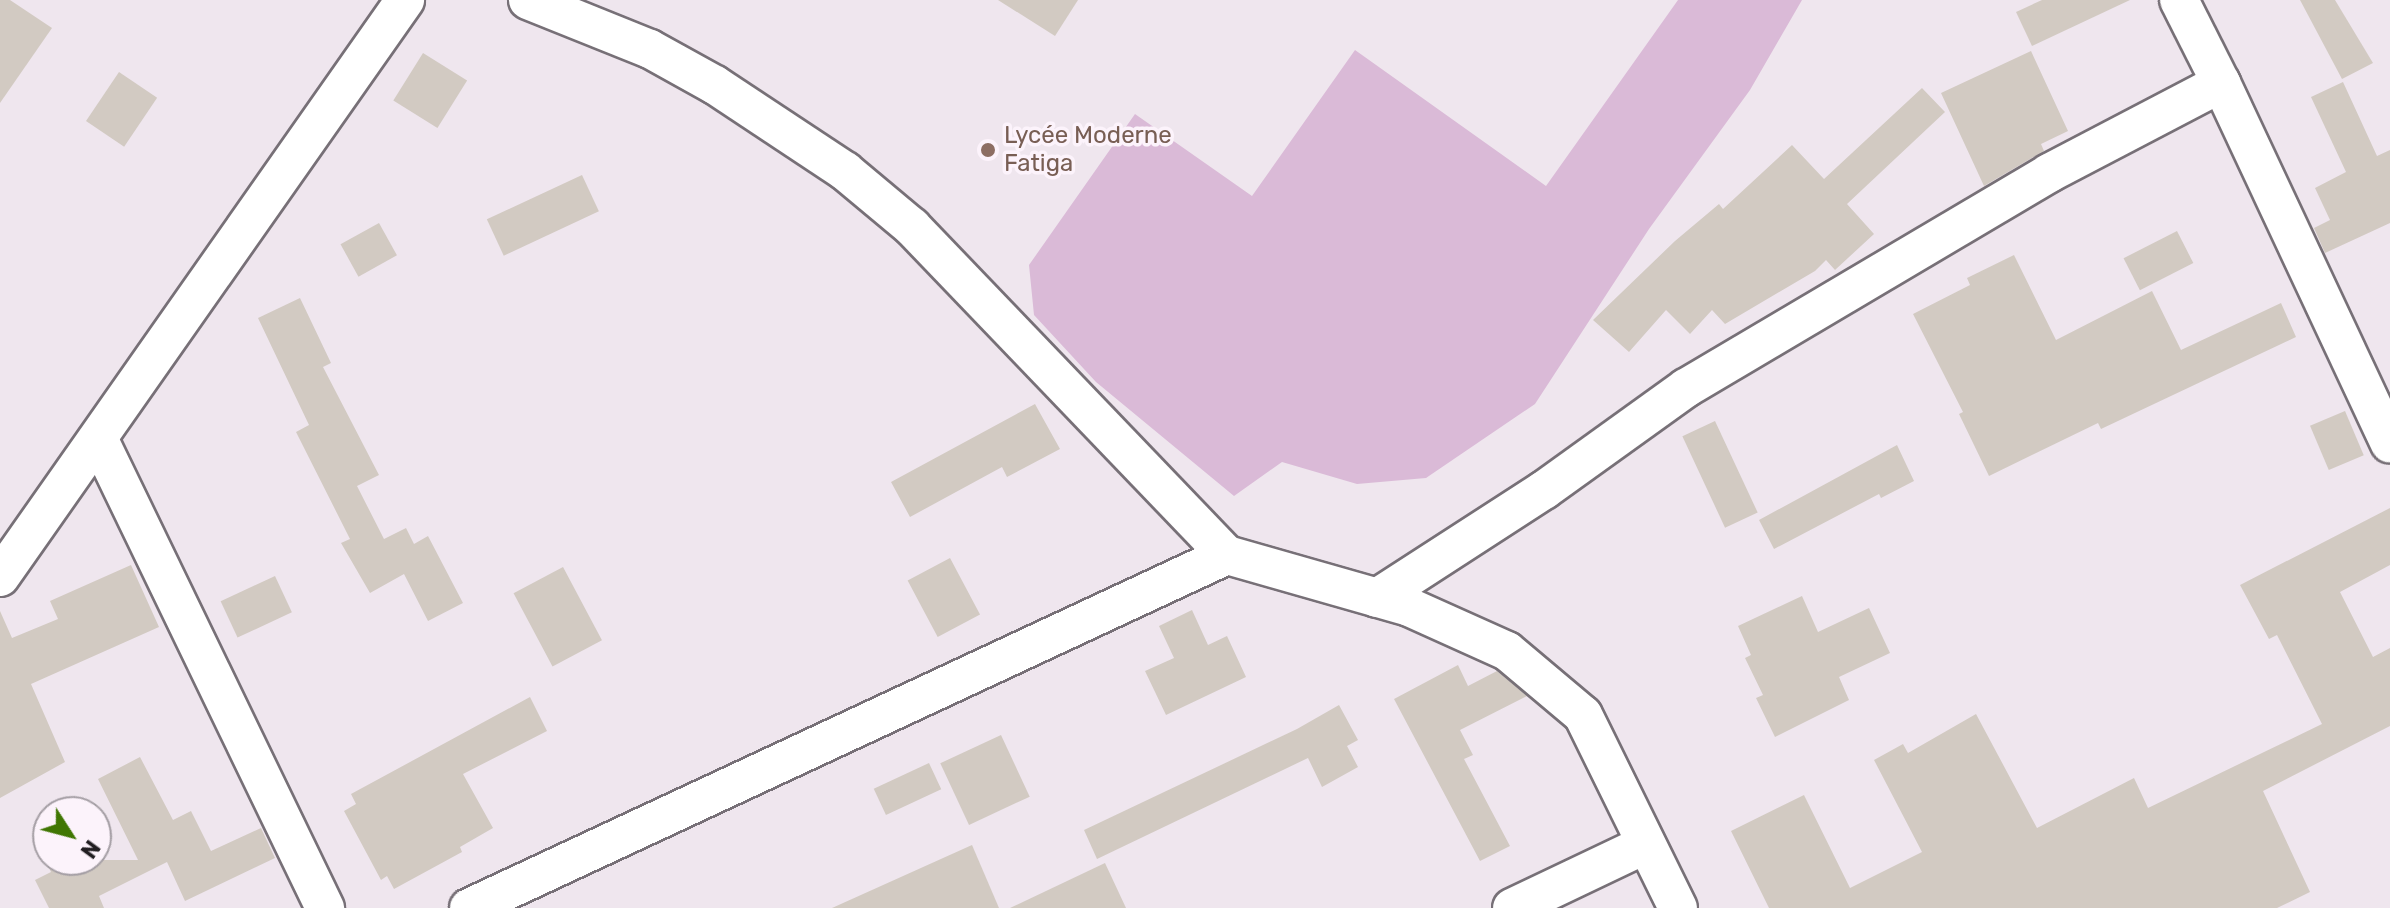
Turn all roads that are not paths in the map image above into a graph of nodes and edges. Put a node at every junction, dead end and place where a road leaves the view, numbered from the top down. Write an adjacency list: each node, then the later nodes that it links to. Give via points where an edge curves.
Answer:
1 (405, 0): 5 (street)
2 (528, 0): 7 (street, via 650,49 845,171 912,227)
3 (2179, 0): 4 (street)
4 (2221, 83): 6 (street); 9 (street, via 2049,173 1686,388 1544,490)
5 (99, 440): 8 (street); 11 (street)
6 (2390, 443)
7 (1227, 555): 9 (street); 12 (street)
8 (0, 577)
9 (1377, 598): 10 (street, via 1507,651 1583,715)
10 (1646, 844): 13 (street); 14 (street)
11 (325, 908)
12 (469, 908)
13 (1512, 908)
14 (1678, 908)

